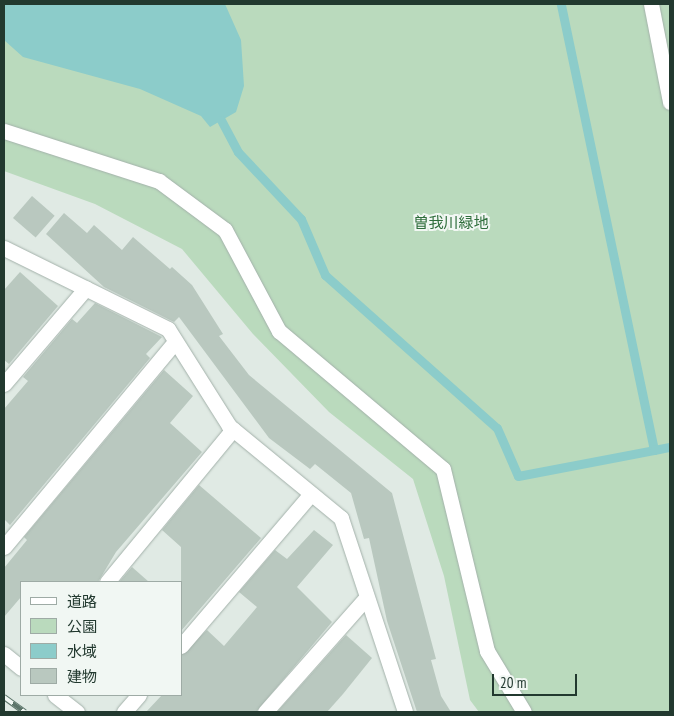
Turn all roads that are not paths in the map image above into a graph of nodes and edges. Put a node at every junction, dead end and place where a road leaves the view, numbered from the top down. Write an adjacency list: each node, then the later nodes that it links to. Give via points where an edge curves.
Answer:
1 (650, 4): 2 (street)
2 (670, 102)
3 (4, 131): 22 (street, via 159,181 225,230 278,331 443,469 487,651)
4 (4, 248): 5 (street)
5 (86, 288): 6 (street, via 168,330); 7 (street)
6 (176, 342): 8 (street); 10 (street)
7 (4, 384)
8 (233, 429): 9 (street); 11 (street)
9 (312, 494): 12 (street, via 341,518); 13 (street)
10 (4, 547)
11 (108, 581)
12 (365, 599): 18 (street); 21 (street)
13 (182, 645)
14 (4, 654): 15 (street)
15 (20, 667)
16 (56, 696): 19 (street)
17 (138, 696): 20 (street)
18 (401, 710)
19 (77, 712)
20 (124, 712)
21 (265, 712)
22 (524, 712)

